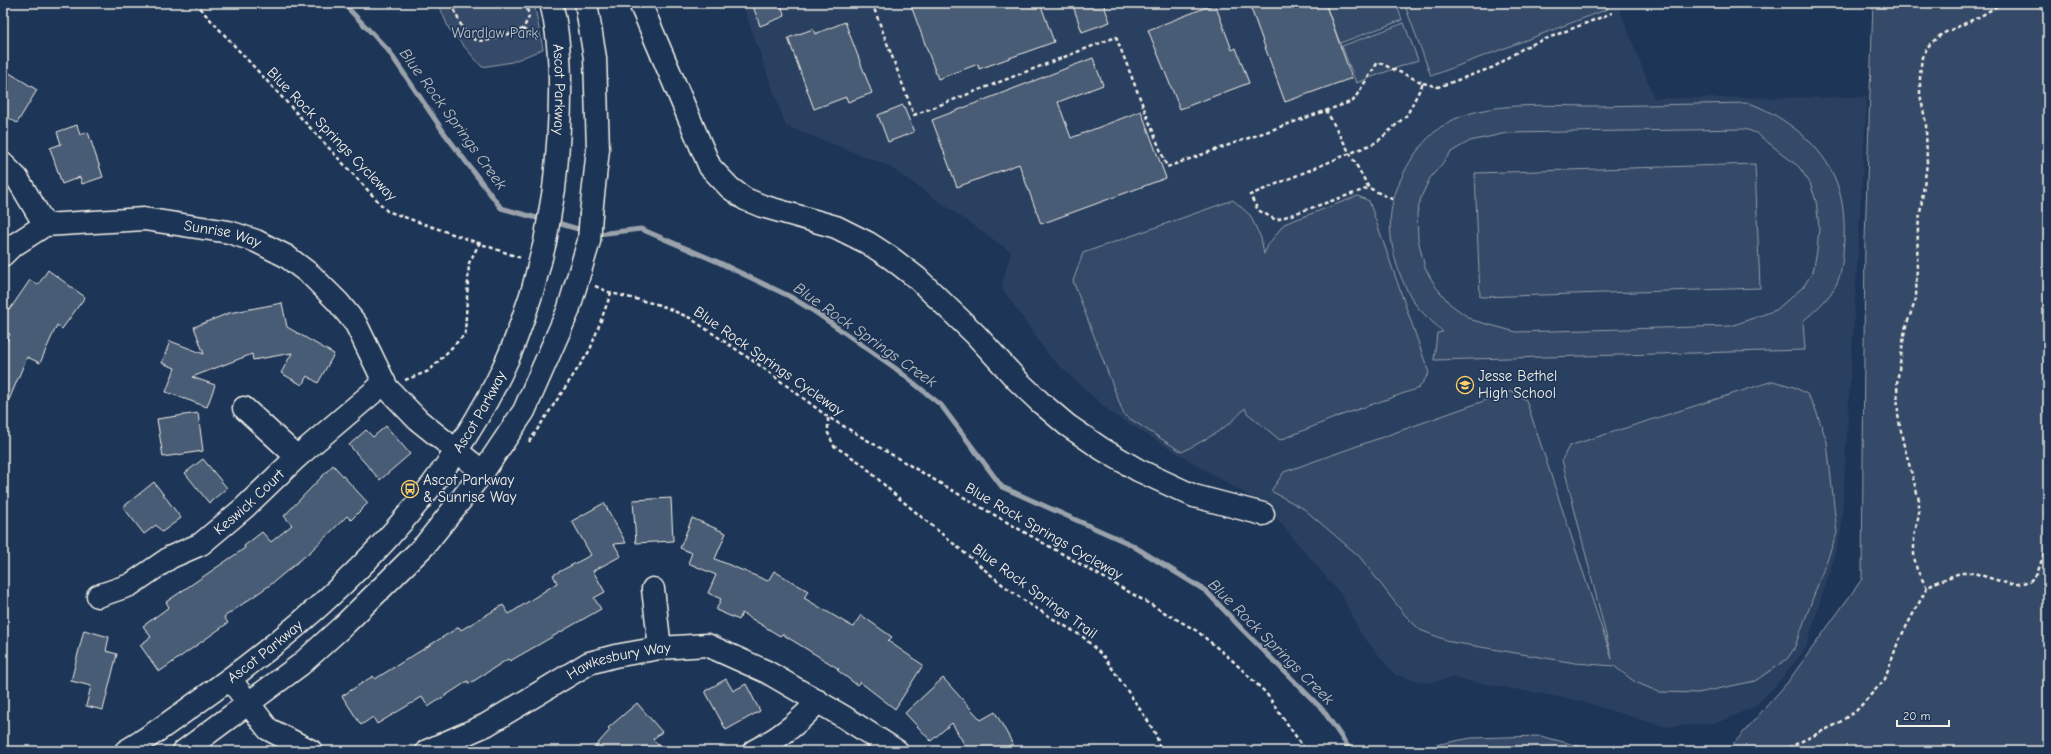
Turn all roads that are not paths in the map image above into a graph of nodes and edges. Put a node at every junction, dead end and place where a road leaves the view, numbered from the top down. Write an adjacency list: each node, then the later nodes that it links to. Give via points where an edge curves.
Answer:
1 (551, 3): 9 (street, Ascot Parkway, bridge, via 559,76 557,162 545,242 533,289 508,358 474,422)
2 (586, 3): 11 (street, bridge, via 595,58 598,150 589,241 568,311 524,411)
3 (640, 3): 12 (street, via 710,167 730,188 745,199 762,206 836,227 891,258 917,278 976,335 1040,402 1067,425 1102,449 1138,470 1194,496)
4 (3, 164): 5 (street, via 17,178)
5 (45, 225): 6 (street, Sunrise Way); 7 (street, Sunrise Way, via 144,219 228,232 256,241 286,256 312,275 338,302 356,324)
6 (3, 255)
7 (385, 386): 9 (street, Sunrise Way, via 418,420); 10 (street, Keswick Court)
8 (244, 408): 10 (street)
9 (456, 449): 11 (street, Sunrise Way); 16 (street, Ascot Parkway, via 421,500 388,538 287,635)
10 (297, 458): 14 (street, Keswick Court, via 201,544 171,557 130,586)
11 (483, 472): 18 (street, via 426,545 380,591 300,665)
12 (1263, 514)
13 (653, 589): 15 (street)
14 (98, 596)
15 (660, 648): 17 (street, Hawkesbury Way, via 707,645 767,672); 22 (street, Hawkesbury Way, via 590,663 486,725)
16 (230, 679): 18 (street); 19 (street, Ascot Parkway)
17 (818, 701): 23 (street, via 805,716); 24 (street, Hawkesbury Way)
18 (248, 704): 20 (street); 21 (street, via 268,729)
19 (126, 751)
20 (184, 751)
21 (311, 751)
22 (427, 751)
23 (754, 751)
24 (897, 751)

